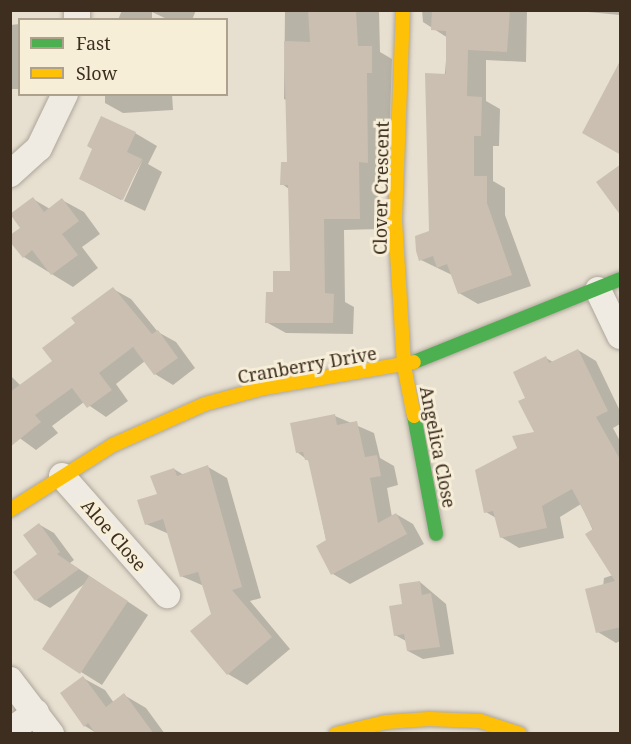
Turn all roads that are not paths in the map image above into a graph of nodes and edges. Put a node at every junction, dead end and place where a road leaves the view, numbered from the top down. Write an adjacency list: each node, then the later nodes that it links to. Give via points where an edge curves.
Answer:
1 (403, 10): 7 (street, Clover Crescent, via 395,221)
2 (64, 96): 3 (street, via 39,148)
3 (10, 174)
4 (621, 279): 5 (street, Cranberry Drive)
5 (598, 290): 6 (street); 7 (street, Cranberry Drive)
6 (621, 336)
7 (404, 366): 8 (street, Cranberry Drive, via 264,388 205,404 113,445); 10 (street, Angelica Close)
8 (62, 476): 9 (street, Cranberry Drive); 11 (street, Aloe Close)
9 (10, 510)
10 (436, 534)
11 (167, 595)
12 (10, 680): 13 (street)
13 (36, 712): 14 (street); 15 (street)
14 (10, 731)
15 (51, 734)
16 (336, 734): 17 (street, via 386,722 429,719 480,721)
17 (520, 734)

